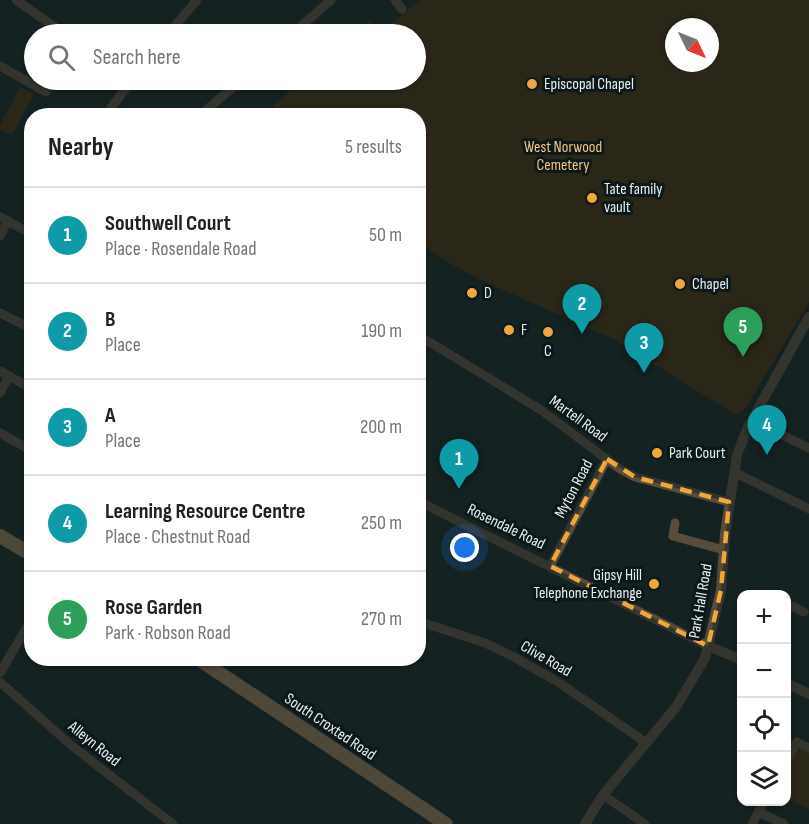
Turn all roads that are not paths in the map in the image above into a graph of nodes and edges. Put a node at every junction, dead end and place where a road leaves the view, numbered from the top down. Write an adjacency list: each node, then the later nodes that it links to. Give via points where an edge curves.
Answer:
1 (16, 0): 7 (street)
2 (182, 0): 5 (street)
3 (331, 0): 9 (street)
4 (395, 0): 6 (street)
5 (194, 3): 8 (street)
6 (402, 9)
7 (51, 24)
8 (176, 24)
9 (303, 24)
10 (0, 66): 11 (street)
11 (24, 80)
12 (42, 90): 15 (street)
13 (123, 90): 16 (street)
14 (230, 90): 17 (street)
15 (46, 92)
16 (111, 108)
17 (209, 108)
18 (4, 219): 19 (street); 20 (street)
19 (24, 230)
20 (0, 236)
21 (0, 313): 23 (street)
22 (809, 317): 29 (street, Park Hall Road)
23 (24, 325)
24 (426, 339): 33 (street, Martell Road, via 541,410)
25 (0, 371): 26 (street)
26 (9, 376): 27 (street); 28 (street)
27 (24, 384)
28 (0, 393)
29 (752, 420): 32 (street); 34 (street, Park Hall Road, via 736,455)
30 (0, 433): 31 (street)
31 (24, 446)
32 (809, 448)
33 (607, 459): 35 (street, Martell Road, via 635,477); 42 (street, Myton Road)
34 (734, 472): 35 (street, Park Hall Road); 37 (street)
35 (729, 502): 41 (street, Park Hall Road)
36 (426, 505): 42 (street, Rosendale Road)
37 (809, 509)
38 (675, 523): 41 (street, via 673,536)
39 (0, 536): 40 (main road)
40 (24, 550)
41 (724, 550): 47 (street, Park Hall Road, via 721,590)
42 (550, 566): 47 (street, Rosendale Road)
43 (791, 607): 44 (street)
44 (804, 612)
45 (426, 624): 54 (street, Clive Road, via 485,643 545,674)
46 (24, 632): 50 (street)
47 (708, 646): 48 (street, Rosendale Road); 54 (street, Park Hall Road, via 676,707)
48 (737, 658)
49 (209, 666): 61 (main road, South Croxted Road)
50 (0, 673)
51 (0, 682): 60 (street, Alleyn Road, via 72,746)
52 (791, 685): 53 (street)
53 (809, 694)
54 (646, 744): 57 (street, Park Hall Road)
55 (809, 748): 56 (street, via 797,742)
56 (791, 752)
57 (603, 795): 62 (street, Park Hall Road); 63 (street)
58 (761, 806): 59 (street)
59 (758, 812): 64 (street); 65 (street)
60 (173, 824)
61 (446, 824)
62 (585, 824)
63 (645, 824)
64 (752, 824)
65 (784, 824)

